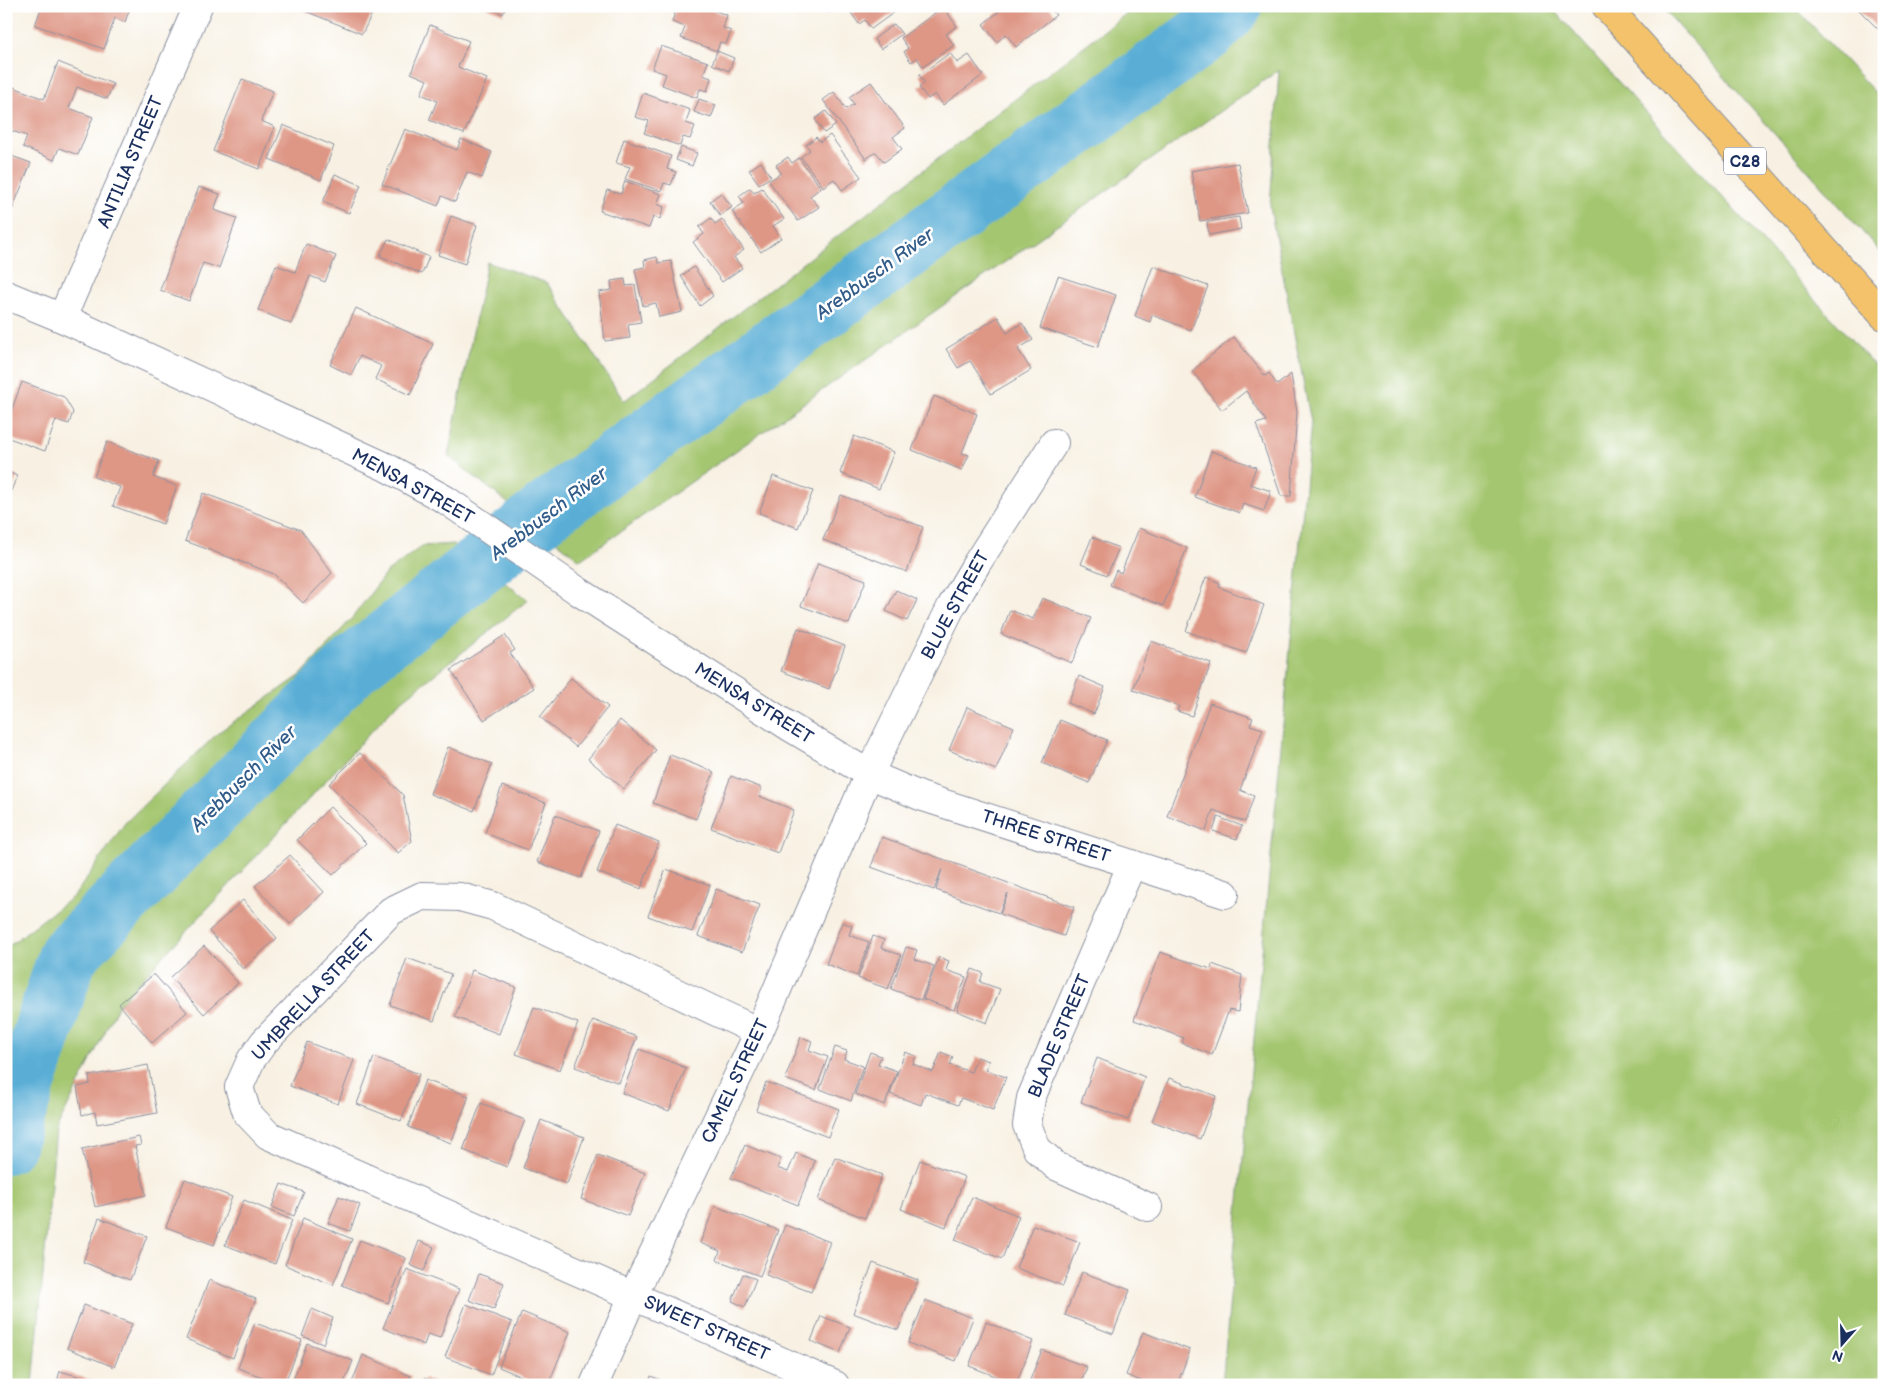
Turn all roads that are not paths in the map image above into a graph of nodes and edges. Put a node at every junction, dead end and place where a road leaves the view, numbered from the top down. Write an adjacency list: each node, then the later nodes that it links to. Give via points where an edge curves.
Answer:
1 (198, 6): 5 (street, ANTILIA STREET)
2 (1606, 6): 4 (highway, C28)
3 (6, 294): 5 (street, MENSA STREET)
4 (1884, 316)
5 (62, 318): 7 (street, MENSA STREET, via 386,467 446,500 578,591)
6 (1054, 443): 7 (street, BLUE STREET, via 951,607)
7 (869, 774): 8 (street, THREE STREET, via 920,796); 10 (street, CAMEL STREET)
8 (1132, 864): 9 (street, THREE STREET); 11 (street, BLADE STREET, via 1031,1098 1027,1125 1037,1149 1056,1166)
9 (1225, 894)
10 (759, 1032): 12 (street, CAMEL STREET); 12 (street, UMBRELLA STREET, via 493,906 460,897 422,896 391,911 264,1042 238,1087 247,1113 268,1135)
11 (1148, 1207)
12 (633, 1296): 13 (street, CAMEL STREET); 14 (street, SWEET STREET)
13 (594, 1385)
14 (835, 1385)

